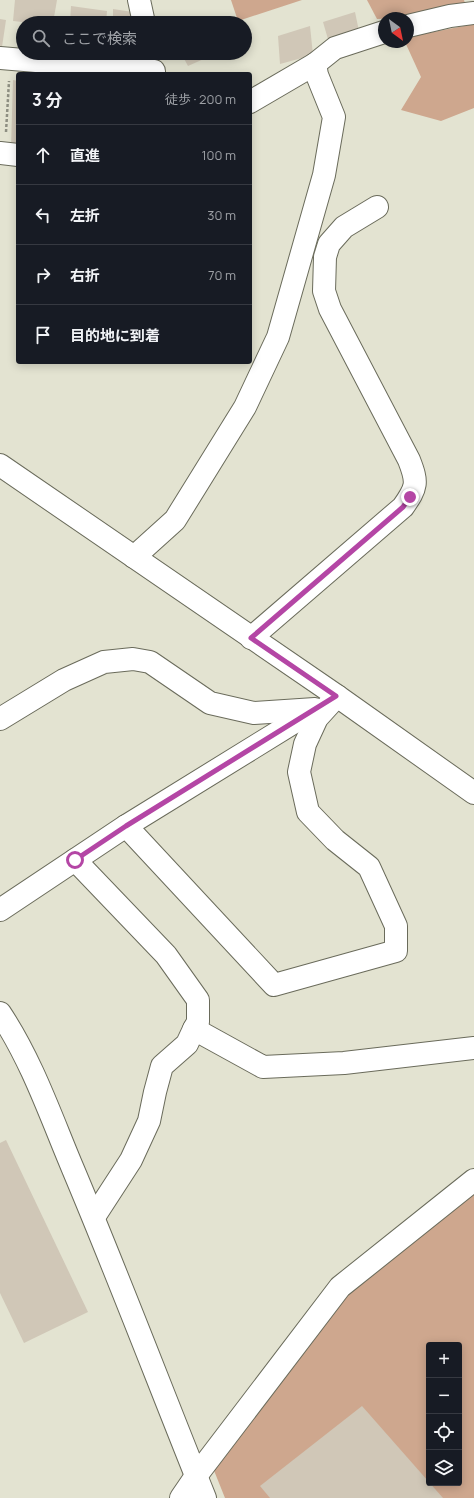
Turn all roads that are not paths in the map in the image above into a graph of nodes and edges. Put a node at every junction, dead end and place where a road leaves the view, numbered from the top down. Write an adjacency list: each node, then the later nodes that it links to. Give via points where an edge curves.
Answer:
1 (139, 0): 3 (street)
2 (474, 13): 4 (street)
3 (142, 16)
4 (414, 25)
5 (378, 34): 9 (street, via 335,48)
6 (5, 58): 7 (street)
7 (16, 59)
8 (42, 60): 10 (street)
9 (314, 64): 11 (street); 16 (street, via 334,117 324,175 278,337 245,407 175,520)
10 (153, 66)
11 (252, 101)
12 (0, 153): 13 (street)
13 (16, 155)
14 (377, 207): 17 (street, via 344,227 329,244 325,257 324,291 330,309 408,460 415,476 414,488 403,507)
15 (0, 465): 16 (street)
16 (134, 557): 17 (street)
17 (251, 638): 18 (street)
18 (336, 696): 19 (street); 21 (street); 22 (street, via 317,718 305,744 299,772 308,812 335,840 369,867 396,926 396,951 274,985)
19 (315, 709): 20 (street, via 254,713 210,703 150,662 133,659 104,662 64,680); 22 (street)
20 (0, 719)
21 (474, 793)
22 (126, 826): 23 (street)
23 (75, 860): 24 (street); 26 (street, via 166,955 180,974 198,1000 198,1022)
24 (0, 910)
25 (0, 1014): 29 (street, via 11,1029 31,1068)
26 (194, 1030): 27 (street, via 263,1067 344,1063); 29 (street, via 187,1044 162,1066 149,1121 131,1160)
27 (474, 1048)
28 (474, 1180): 30 (street, via 340,1287)
29 (94, 1217): 30 (street)
30 (196, 1476): 31 (street); 32 (street)
31 (181, 1498)
32 (205, 1498)

